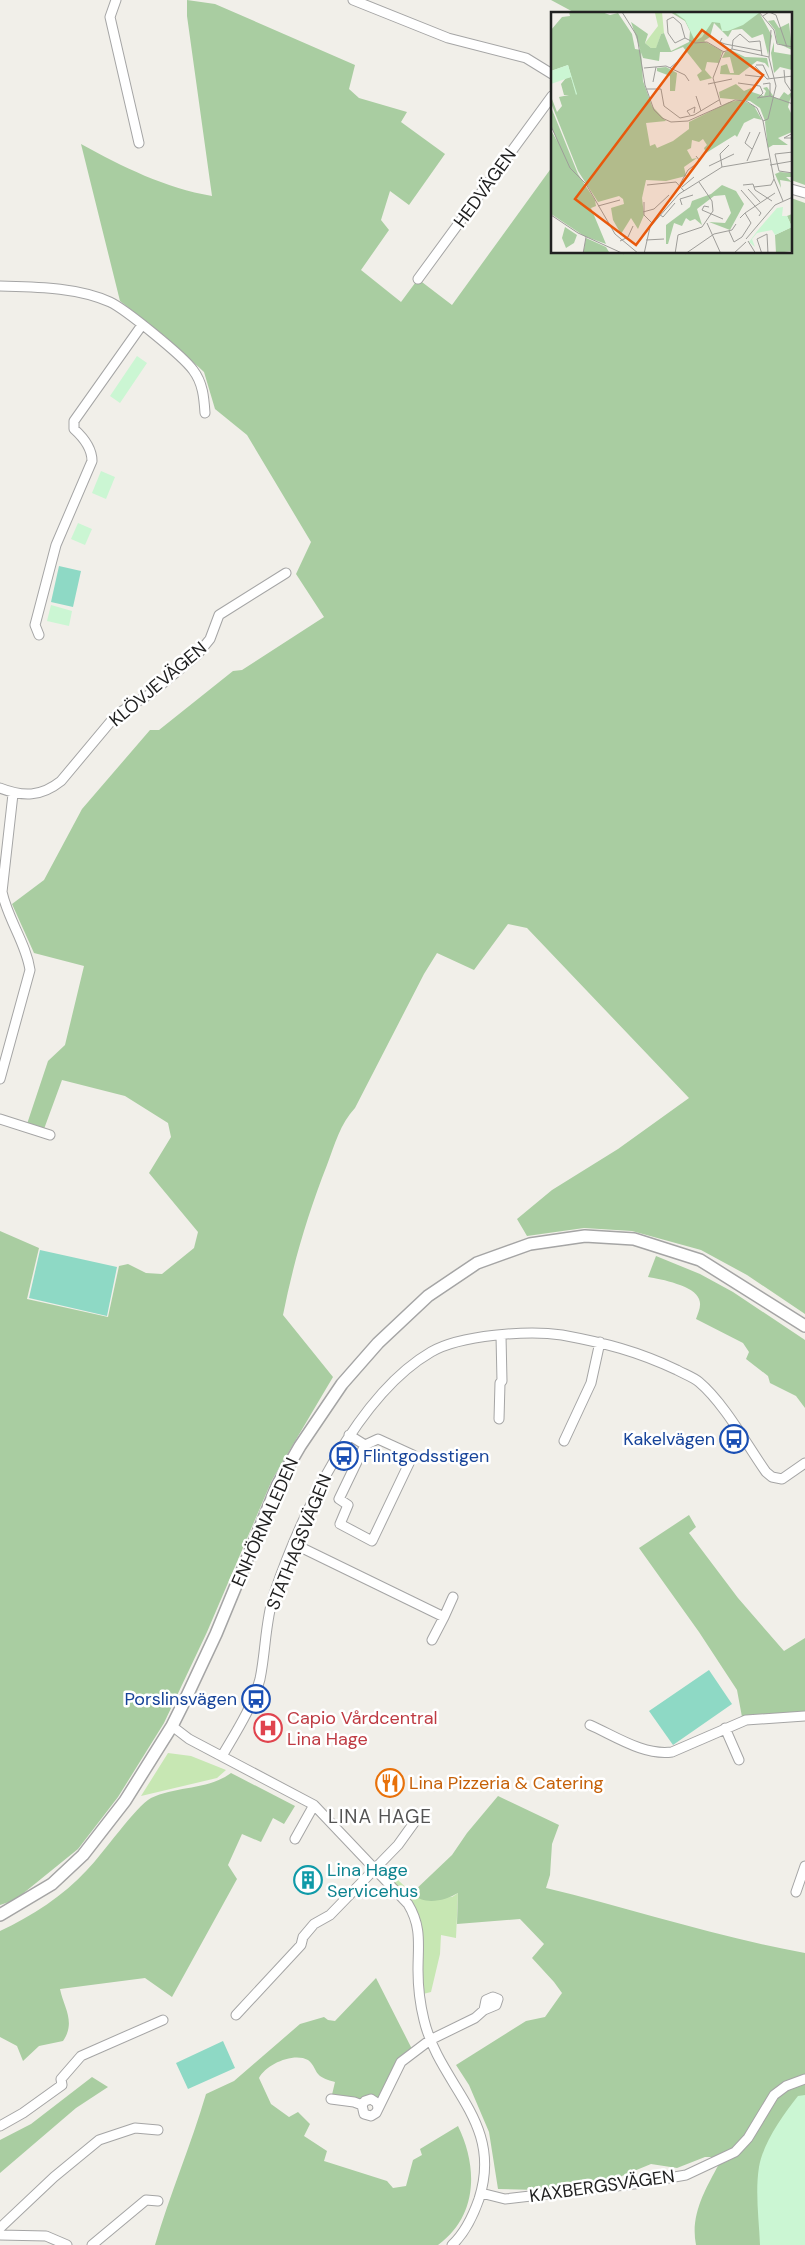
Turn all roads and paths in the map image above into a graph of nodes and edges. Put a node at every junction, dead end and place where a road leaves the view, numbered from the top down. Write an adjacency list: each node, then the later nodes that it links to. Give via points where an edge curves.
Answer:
1 (116, 0): 5 (street, via 110,17)
2 (353, 0): 3 (street, via 448,38 526,58)
3 (551, 73)
4 (551, 97): 8 (street, HEDVÄGEN)
5 (140, 143)
6 (792, 188): 7 (street)
7 (805, 193)
8 (418, 279)
9 (0, 286): 10 (street, via 42,288 93,296 111,302)
10 (142, 326): 11 (street, via 193,369 203,391); 13 (street, via 74,421 74,429 91,451 92,461 51,561 35,625)
11 (204, 413)
12 (286, 572): 15 (street, KLÖVJEVÄGEN, via 219,615 210,639 197,655 150,694 117,714 61,781 43,793)
13 (39, 635)
14 (0, 788): 15 (street, KLÖVJEVÄGEN)
15 (13, 794): 16 (street, via 2,892 5,906 28,955 30,970)
16 (0, 1079)
17 (0, 1119): 18 (street)
18 (50, 1135)
19 (805, 1326): 33 (street, ENHÖRNALEDEN, via 700,1260 634,1239 585,1236 548,1241 477,1263 428,1296 378,1343 342,1384 300,1446 278,1484 216,1634)
20 (501, 1336): 21 (street, STATHAGSVÄGEN, via 550,1334); 22 (street); 23 (street, STATHAGSVÄGEN, via 457,1342 423,1357 401,1374)
21 (600, 1342): 24 (street, via 591,1383); 26 (street, STATHAGSVÄGEN, via 653,1359 698,1380 772,1477 782,1479)
22 (499, 1419)
23 (350, 1435): 25 (street); 27 (street, STATHAGSVÄGEN, via 330,1468)
24 (564, 1441)
25 (366, 1445): 25 (street, via 339,1499 348,1505 340,1524 372,1541 413,1455 378,1439)
26 (805, 1463)
27 (294, 1544): 29 (street); 35 (street, STATHAGSVÄGEN, via 266,1625 260,1678 255,1693)
28 (453, 1597): 29 (street)
29 (444, 1617): 30 (street)
30 (432, 1640)
31 (805, 1716): 34 (street, via 746,1720)
32 (590, 1725): 34 (street, via 649,1752 662,1754)
33 (172, 1726): 35 (street); 43 (street, ENHÖRNALEDEN, via 125,1801 83,1855 52,1884)
34 (725, 1728): 36 (street)
35 (222, 1756): 37 (street)
36 (739, 1760)
37 (314, 1805): 39 (street); 41 (street)
38 (416, 1820): 41 (street, via 398,1845)
39 (295, 1839)
40 (805, 1866): 42 (street)
41 (373, 1870): 45 (street, via 330,1915 314,1924 301,1944); 47 (street, via 408,1904 416,1919 420,1995)
42 (796, 1892)
43 (0, 1915)
44 (484, 2010): 47 (street, via 475,2018)
45 (236, 2015)
46 (163, 2020): 50 (street, via 81,2056 61,2079 62,2085)
47 (430, 2040): 49 (street, via 418,2052 400,2062 378,2108 376,2101 371,2099 362,2105); 52 (street, via 480,2135 485,2154)
48 (805, 2079): 52 (street, KAXBERGSVÄGEN, via 774,2095 748,2138 735,2152 686,2175 506,2199)
49 (331, 2099)
50 (0, 2126)
51 (158, 2130): 54 (street, via 135,2128 99,2140)
52 (481, 2193): 58 (street, via 466,2228)
53 (158, 2201): 57 (street, via 146,2200)
54 (0, 2228)
55 (0, 2234): 56 (street, via 46,2236)
56 (67, 2245)
57 (92, 2245)
58 (452, 2245)

